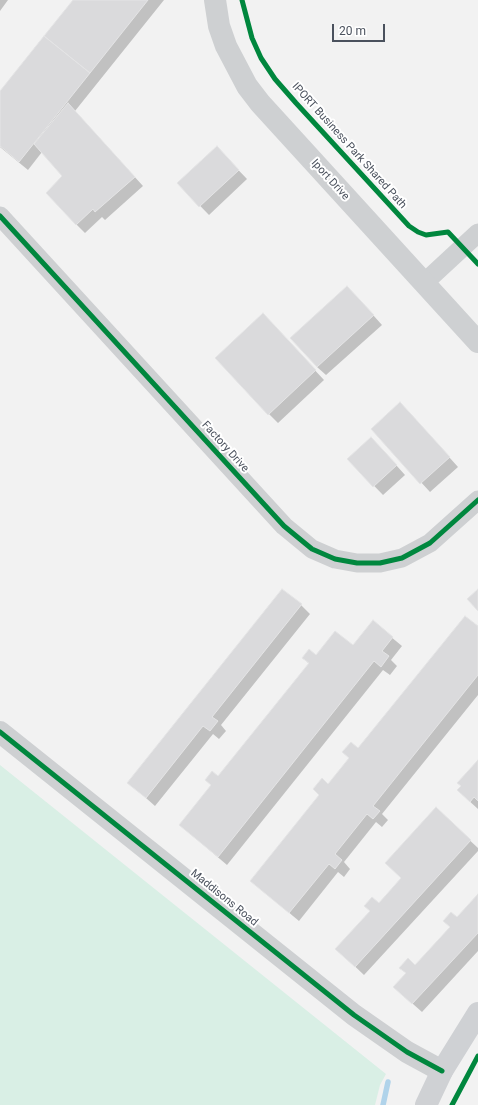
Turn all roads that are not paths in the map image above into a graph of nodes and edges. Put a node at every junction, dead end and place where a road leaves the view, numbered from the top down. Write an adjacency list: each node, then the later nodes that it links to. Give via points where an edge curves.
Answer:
1 (215, 0): 4 (street, Iport Drive, via 226,46 247,86)
2 (0, 216): 6 (street, Factory Drive, via 284,526 312,549 346,562 368,564 391,561 430,543)
3 (478, 233): 4 (street)
4 (424, 283): 5 (street, Iport Drive)
5 (478, 342)
6 (478, 500)
7 (0, 732): 9 (street, Maddisons Road, via 354,1015 408,1052)
8 (478, 1013): 9 (main road)
9 (442, 1071): 10 (main road)
10 (426, 1105)

